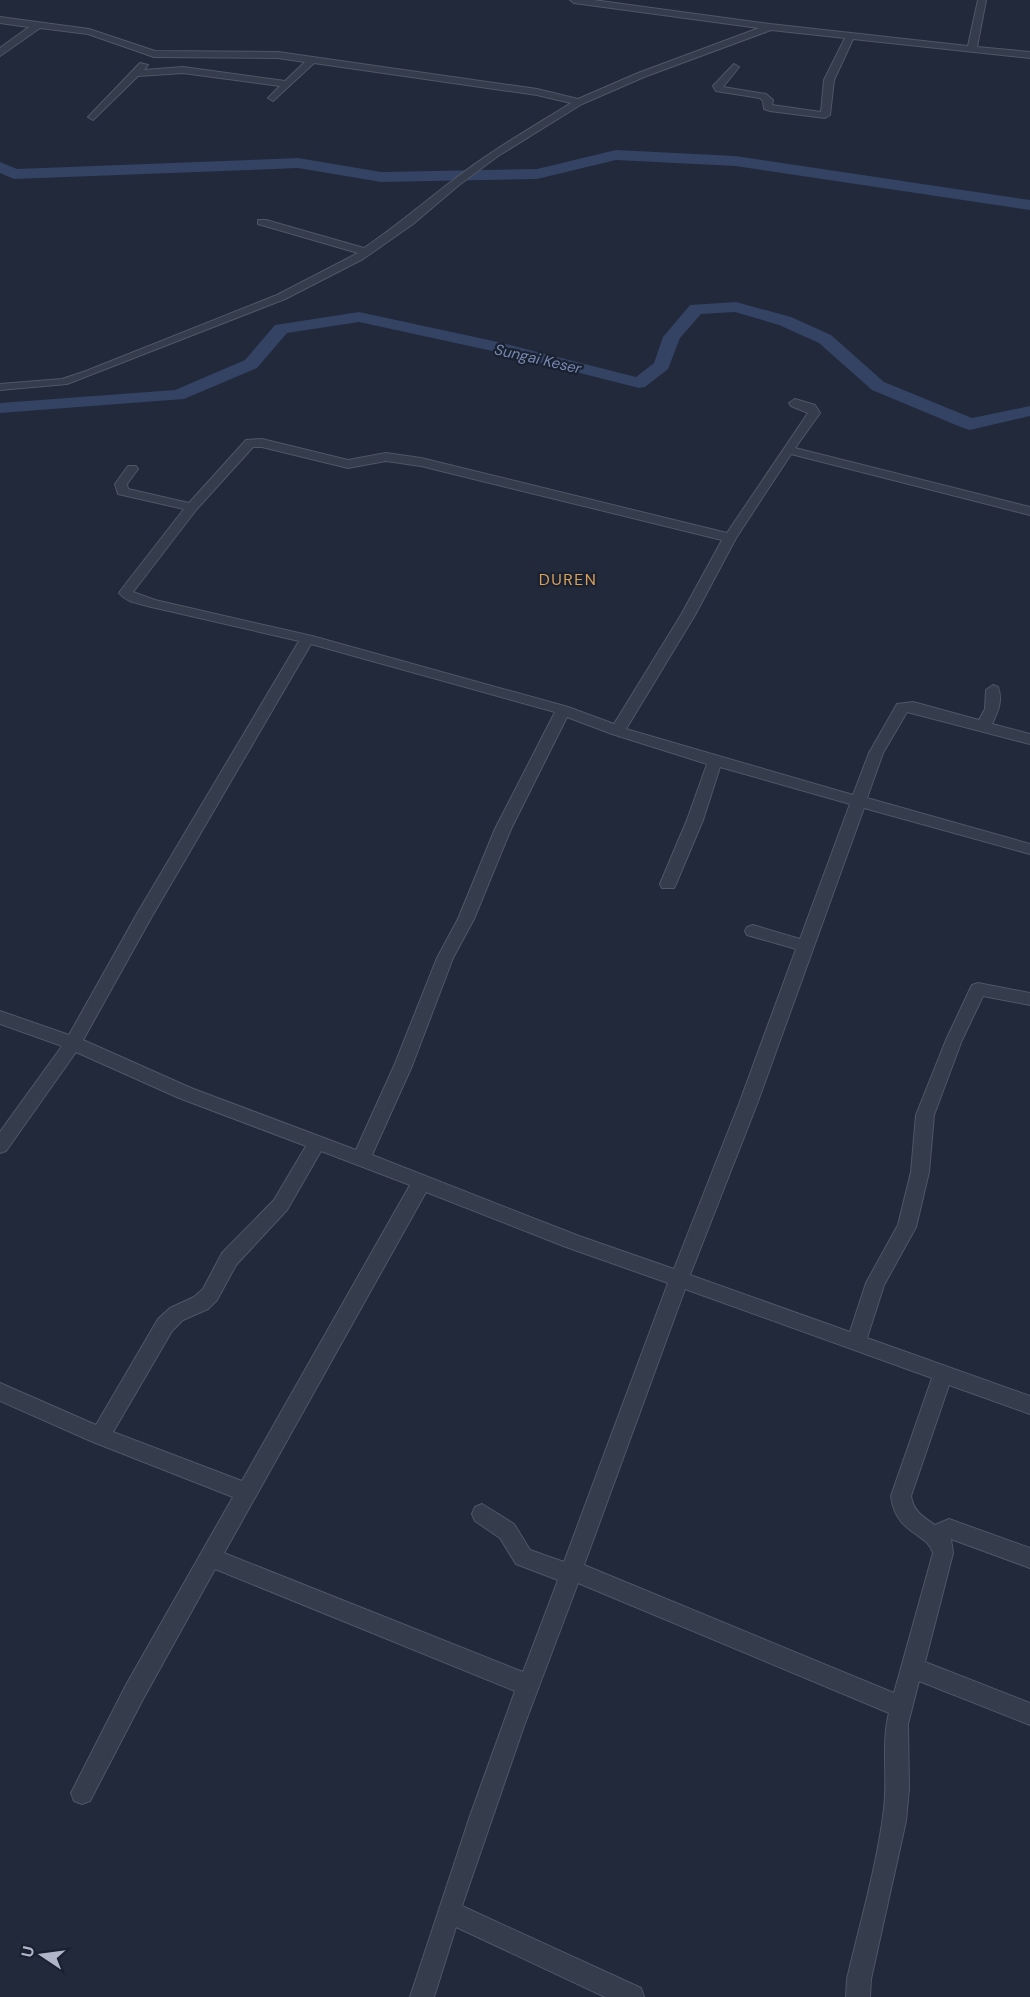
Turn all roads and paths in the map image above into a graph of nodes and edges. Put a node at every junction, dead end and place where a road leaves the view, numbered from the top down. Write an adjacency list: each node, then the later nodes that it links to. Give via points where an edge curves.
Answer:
1 (574, 0): 5 (street)
2 (982, 0): 7 (street)
3 (0, 20): 4 (street)
4 (40, 24): 8 (street); 9 (street, via 89,32)
5 (770, 27): 6 (street); 16 (street)
6 (850, 36): 7 (street); 12 (street, via 829,80 825,115 770,108 763,96 719,89)
7 (972, 49): 10 (street)
8 (0, 53)
9 (154, 54): 11 (street, via 255,53); 13 (street)
10 (1030, 55)
11 (312, 60): 14 (street); 16 (street, via 537,92)
12 (734, 67)
13 (135, 73): 14 (street, via 183,69); 17 (street)
14 (287, 84): 15 (street)
15 (273, 99)
16 (579, 102): 19 (street, via 467,174)
17 (93, 117)
18 (262, 222): 19 (street)
19 (365, 252): 20 (street, via 281,297 90,373 52,383)
20 (0, 387)
21 (795, 403): 22 (street, via 811,408 814,413)
22 (788, 450): 25 (street); 26 (street)
23 (132, 469): 24 (street, via 121,484 122,491)
24 (192, 507): 26 (street, via 247,445 255,442 348,464 386,457 421,462); 27 (street, via 127,595)
25 (1030, 511)
26 (730, 538): 31 (street)
27 (307, 639): 29 (street); 41 (street)
28 (993, 690): 30 (street, via 993,709)
29 (563, 710): 31 (street); 44 (street, via 503,829)
30 (984, 726): 32 (street); 34 (street, via 902,707 876,753)
31 (616, 731): 33 (street)
32 (1030, 739)
33 (715, 761): 34 (street); 36 (street)
34 (858, 800): 35 (street); 38 (street)
35 (1030, 849)
36 (668, 884)
37 (753, 931): 38 (street)
38 (805, 946): 46 (street)
39 (1030, 999): 47 (street, via 978,989 925,1115 918,1181 907,1227 875,1283)
40 (0, 1017): 41 (street)
41 (73, 1043): 42 (street, via 185,1093); 43 (street)
42 (317, 1142): 44 (street); 51 (street, via 273,1215 229,1258 212,1293 205,1301 172,1316)
43 (0, 1146)
44 (361, 1159): 45 (street)
45 (421, 1183): 46 (street); 52 (street)
46 (679, 1279): 47 (street); 57 (street)
47 (856, 1343): 48 (street)
48 (943, 1374): 50 (street); 54 (street, via 901,1496 908,1517)
49 (0, 1392): 51 (street)
50 (1030, 1405)
51 (100, 1436): 52 (street)
52 (246, 1492): 55 (street)
53 (482, 1514): 57 (street, via 507,1531 522,1557)
54 (940, 1541): 56 (street, via 943,1531 949,1529); 58 (street, via 943,1553)
55 (212, 1558): 59 (street); 62 (street)
56 (1030, 1558)
57 (572, 1573): 59 (street); 60 (street)
58 (913, 1668): 60 (street); 61 (street)
59 (528, 1685): 63 (street)
60 (901, 1707): 66 (street, via 896,1734 898,1790 894,1821)
61 (1030, 1714)
62 (82, 1793)
63 (448, 1912): 64 (street); 65 (street)
64 (422, 1997)
65 (632, 1997)
66 (858, 1997)

